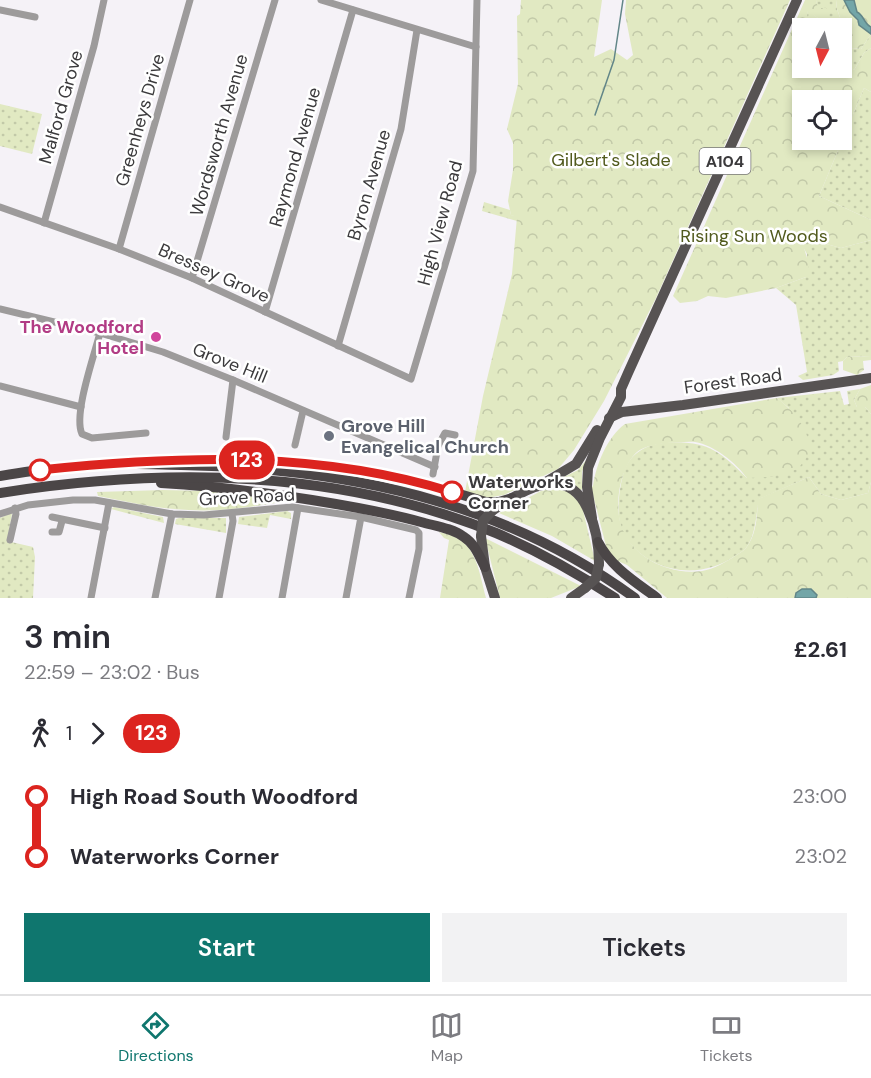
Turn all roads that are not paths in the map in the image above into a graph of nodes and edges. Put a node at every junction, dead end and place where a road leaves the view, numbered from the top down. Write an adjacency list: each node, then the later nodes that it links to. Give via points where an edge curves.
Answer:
1 (104, 0): 13 (street, Malford Grove)
2 (190, 0): 14 (street, Greenheys Drive)
3 (275, 0): 15 (street, Wordsworth Avenue)
4 (321, 0): 8 (street)
5 (477, 0): 11 (street, High View Road)
6 (797, 0): 24 (main road, A104)
7 (0, 10): 9 (street)
8 (353, 10): 10 (street); 17 (street, Raymond Avenue)
9 (35, 17)
10 (417, 30): 11 (street); 19 (street, Byron Avenue, via 401,129)
11 (476, 47): 21 (street, High View Road, via 473,171)
12 (0, 207): 13 (street, Bressey Grove)
13 (44, 223): 14 (street, Bressey Grove)
14 (119, 249): 15 (street, Bressey Grove)
15 (192, 278): 17 (street, Bressey Grove)
16 (0, 309): 18 (street, Grove Hill)
17 (266, 312): 19 (street, Bressey Grove)
18 (100, 333): 22 (street, Grove Hill, via 163,352); 25 (street)
19 (338, 346): 21 (street, Bressey Grove)
20 (871, 378): 27 (main road, Forest Road)
21 (411, 379)
22 (233, 380): 26 (street, Grove Hill); 31 (street)
23 (0, 386): 25 (street)
24 (621, 393): 27 (main road); 28 (main road, A104, via 615,395)
25 (81, 406): 29 (street, via 82,434 92,438)
26 (303, 411): 30 (street, Grove Hill, via 434,471 438,446 445,433); 32 (street)
27 (634, 412): 28 (main road, Forest Road)
28 (605, 423): 36 (main road, A104, via 576,465); 47 (main road, A104, via 587,477)
29 (146, 433)
30 (455, 435)
31 (226, 436)
32 (295, 445)
33 (111, 464): 34 (highway); 38 (highway, via 211,459 334,466 388,475 486,502); 65 (highway, via 277,470 408,492 478,514 533,537 591,568)
34 (0, 476)
35 (113, 480): 37 (highway); 53 (highway, via 209,486 382,512 461,534 474,546); 64 (highway, via 254,480 395,501 497,534 556,562)
36 (538, 485): 38 (main road); 47 (main road, via 573,488 582,496)
37 (0, 493)
38 (512, 498): 53 (main road, bridge, via 483,521 480,536)
39 (109, 503): 40 (street, Grove Road, via 73,500); 43 (street, Grove Road); 49 (street)
40 (15, 508): 42 (street, Grove Road); 51 (street)
41 (298, 508): 44 (street, Grove Road); 46 (street, Grove Road); 58 (street)
42 (0, 514)
43 (172, 514): 44 (street, Grove Road); 56 (street)
44 (232, 514): 57 (street)
45 (52, 517): 48 (street)
46 (361, 517): 59 (street); 60 (street, Grove Road, via 416,530 420,537)
47 (592, 518): 52 (main road)
48 (62, 520): 49 (street); 50 (street, via 59,532)
49 (105, 528): 55 (street)
50 (52, 532)
51 (10, 540)
52 (598, 542): 63 (main road, bridge, via 596,578); 66 (highway, via 617,568)
53 (485, 567): 54 (main road)
54 (488, 580): 61 (main road); 62 (main road)
55 (92, 598)
56 (155, 598)
57 (219, 598)
58 (282, 598)
59 (346, 598)
60 (409, 598)
61 (490, 598)
62 (495, 598)
63 (571, 598)
64 (615, 598)
65 (635, 598)
66 (657, 598)

